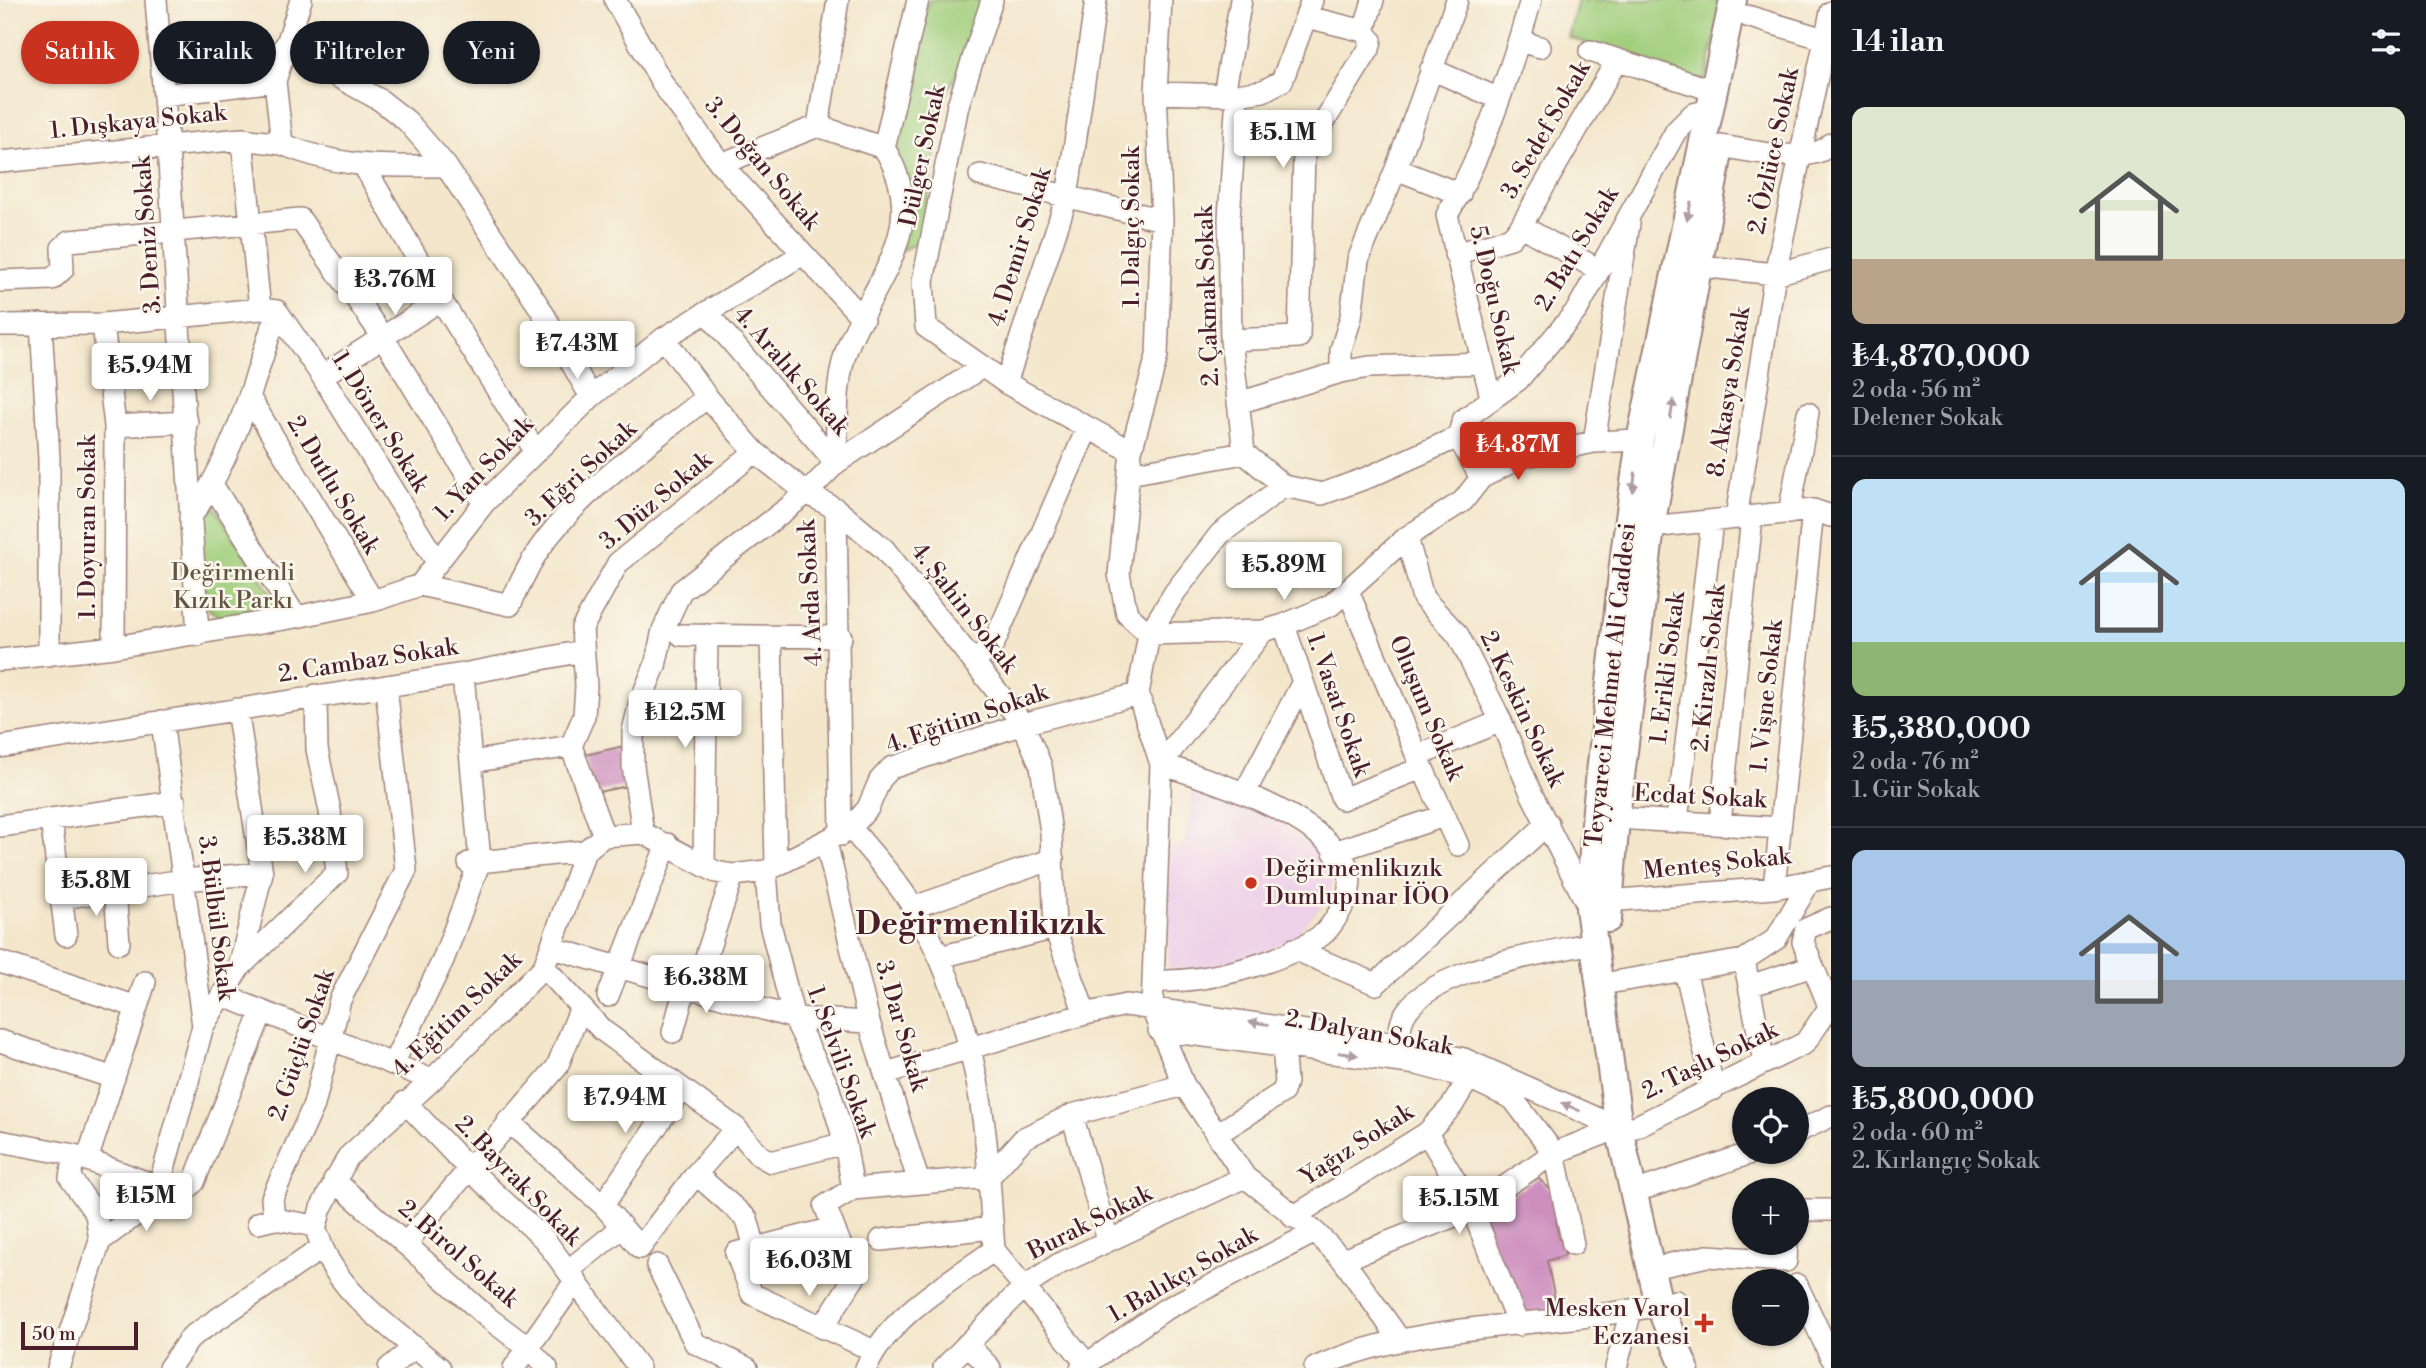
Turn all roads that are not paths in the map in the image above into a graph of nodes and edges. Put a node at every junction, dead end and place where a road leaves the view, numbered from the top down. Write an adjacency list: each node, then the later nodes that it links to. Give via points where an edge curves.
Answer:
1 (156, 0): 28 (street, 3. Deniz Sokak)
2 (301, 0): 19 (street)
3 (615, 0): 41 (street, 3. Doğan Sokak, via 664,86)
4 (838, 0): 32 (street)
5 (918, 0): 38 (street)
6 (992, 0): 72 (street, Dülger Sokak, via 958,105 923,281 926,327)
7 (1096, 0): 47 (street, 4. Demir Sokak)
8 (1161, 0): 27 (street, 1. Dalgıç Sokak)
9 (1241, 0): 29 (street, 2. Çakmak Sokak)
10 (1373, 0): 16 (street)
11 (1457, 0): 23 (street)
12 (1531, 0): 18 (street)
13 (1743, 5): 17 (street); 31 (main road, Teyyareci Mehmet Ali Caddesi); 37 (main road, Teyyareci Mehmet Ali Caddesi)
14 (1310, 8): 16 (street); 29 (street, via 1282,80 1263,91)
15 (1831, 12): 17 (street, 2. Özlüce Sokak)
16 (1364, 31): 70 (street, via 1371,40 1368,49 1304,154 1300,337)
17 (1828, 40): 39 (street, 2. Özlüce Sokak)
18 (1519, 41): 20 (street); 30 (street)
19 (284, 47): 24 (street); 43 (street, via 380,100 407,121)
20 (1540, 47)
21 (1590, 51): 22 (street)
22 (1617, 60): 31 (street); 51 (street, 3. Sedef Sokak)
23 (1431, 69): 30 (street); 44 (street)
24 (276, 76)
25 (245, 84): 28 (street)
26 (275, 84): 34 (street)
27 (1156, 93): 29 (street); 49 (street, 1. Dalgıç Sokak)
28 (164, 95): 36 (street, 3. Deniz Sokak)
29 (1231, 95): 70 (street, 2. Çakmak Sokak)
30 (1497, 98): 46 (street)
31 (1713, 101): 48 (street, 2. Batı Sokak, via 1676,131); 86 (main road, Teyyareci Mehmet Ali Caddesi, one-way to 86)
32 (818, 126): 38 (street); 41 (street)
33 (242, 139): 34 (street, 1. Dışkaya Sokak); 36 (street, 1. Dışkaya Sokak); 50 (street)
34 (282, 144): 42 (street, 1. Dışkaya Sokak, via 318,159)
35 (1831, 144): 39 (street, via 1824,152)
36 (168, 146): 40 (street, 1. Dışkaya Sokak); 52 (street, 3. Deniz Sokak)
37 (1720, 146): 39 (street); 56 (main road, Teyyareci Mehmet Ali Caddesi)
38 (884, 148): 64 (street, via 900,173 903,214 891,262)
39 (1798, 156): 58 (street, 2. Özlüce Sokak)
40 (0, 162)
41 (721, 164): 53 (street, 3. Doğan Sokak)
42 (364, 166): 43 (street, 1. Dışkaya Sokak); 60 (street)
43 (446, 166): 77 (street, via 540,308)
44 (1396, 169): 46 (street); 73 (street, via 1358,260 1351,317 1340,350)
45 (980, 175): 47 (street)
46 (1460, 194): 54 (street, 5. Doğu Sokak, via 1447,215)
47 (1067, 197): 49 (street); 75 (street, 4. Demir Sokak)
48 (1630, 212): 57 (street, 2. Batı Sokak); 87 (street)
49 (1162, 220): 89 (street, 1. Dalgıç Sokak, via 1157,356)
50 (252, 222): 52 (street); 61 (street); 68 (street, via 300,219)
51 (1521, 226): 54 (street, via 1511,238); 57 (street)
52 (174, 230): 59 (street, via 70,240 62,248 63,270 52,279); 63 (street, 3. Deniz Sokak)
53 (803, 254): 62 (street, 1. Yan Sokak); 64 (street, 3. Doğan Sokak)
54 (1455, 254): 71 (street, 5. Doğu Sokak)
55 (1831, 259): 58 (street)
56 (1699, 266): 58 (street); 105 (main road, Teyyareci Mehmet Ali Caddesi, one-way to 56)
57 (1599, 270): 79 (street, 2. Batı Sokak, via 1577,310 1536,359 1518,380)
58 (1775, 274): 102 (street, 8. Akasya Sokak)
59 (0, 281)
60 (441, 300): 68 (street); 88 (street)
61 (268, 310): 63 (street); 74 (street, 1. Döner Sokak); 76 (street)
62 (707, 313): 69 (street, 1. Yan Sokak); 92 (street, 4. Aralık Sokak)
63 (180, 316): 66 (street); 82 (street, 3. Deniz Sokak)
64 (863, 319): 92 (street, via 848,346 839,379)
65 (41, 324): 66 (street); 67 (street); 122 (street, via 49,459)
66 (103, 324): 83 (street, 1. Doyuran Sokak)
67 (0, 325)
68 (383, 337): 74 (street); 98 (street)
69 (664, 338): 77 (street, 1. Yan Sokak); 78 (street, 4. Arda Sokak)
70 (1231, 340): 80 (street, 2. Çakmak Sokak)
71 (1481, 363): 73 (street); 79 (street, 5. Doğu Sokak)
72 (982, 367): 75 (street); 92 (street)
73 (1341, 372): 80 (street)
74 (322, 376): 107 (street, 1. Döner Sokak)
75 (1006, 383): 84 (street)
76 (249, 397): 95 (street); 110 (street, 2. Dutlu Sokak)
77 (591, 397): 88 (street, 1. Yan Sokak)
78 (707, 397): 90 (street, 4. Arda Sokak); 108 (street, 3. Eğri Sokak, via 561,523 539,549 510,605)
79 (1491, 397): 85 (street, 2. Batı Sokak, via 1463,419)
80 (1238, 403): 91 (street, 2. Çakmak Sokak)
81 (1808, 413): 100 (street)
82 (187, 422): 83 (street); 103 (street, 3. Deniz Sokak)
83 (115, 426): 120 (street, 1. Doyuran Sokak)
84 (1087, 429): 89 (street); 124 (street, via 994,643)
85 (1458, 437): 94 (street); 96 (street, via 1322,494)
86 (1640, 440): 87 (street); 168 (main road, Teyyareci Mehmet Ali Caddesi, one-way to 168, via 1600,768)
87 (1594, 442): 94 (street, via 1521,457)
88 (534, 449): 98 (street, 1. Yan Sokak)
89 (1131, 451): 93 (street, 1. Dalgıç Sokak)
90 (755, 452): 97 (street, 4. Arda Sokak); 121 (street, 3. Düz Sokak, via 618,563 605,602 582,628)
91 (1244, 453): 93 (street); 96 (street)
92 (836, 463): 97 (street)
93 (1129, 474): 114 (street, 1. Dalgıç Sokak, via 1119,574 1127,614)
94 (1481, 478): 106 (street, via 1463,501)
95 (213, 486): 103 (street); 111 (street)
96 (1284, 486): 114 (street, via 1220,534)
97 (807, 493): 99 (street, 4. Arda Sokak); 149 (street, via 681,591 663,630 632,731)
98 (484, 503): 107 (street, 1. Yan Sokak)
99 (836, 509): 119 (street, 4. Arda Sokak); 124 (street, 4. Şahin Sokak, via 884,549)
100 (1789, 513): 101 (street); 102 (street)
101 (1822, 513): 148 (street, 1. Vişne Sokak)
102 (1744, 517): 104 (street); 146 (street, 2. Kirazlı Sokak)
103 (190, 518): 115 (street, 3. Deniz Sokak)
104 (1712, 521): 105 (street); 144 (street, 1. Erikli Sokak)
105 (1651, 527): 142 (main road, Teyyareci Mehmet Ali Caddesi)
106 (1407, 537): 109 (street); 131 (street, 2. Keskin Sokak, via 1423,598 1458,635)
107 (437, 562): 108 (street, 1. Yan Sokak)
108 (420, 585): 110 (street)
109 (1348, 591): 112 (street, via 1331,605); 137 (street, Oluşum Sokak)
110 (373, 601): 111 (street)
111 (296, 617): 115 (street)
112 (1284, 625): 113 (street); 126 (street, 1. Vasat Sokak)
113 (1263, 631): 114 (street); 138 (street)
114 (1149, 634): 128 (street)
115 (198, 635): 120 (street)
116 (681, 635): 117 (street)
117 (707, 635): 118 (street); 158 (street)
118 (771, 636): 119 (street); 159 (street, 1. Selvili Sokak)
119 (841, 636): 150 (street, 4. Arda Sokak)
120 (114, 647): 122 (street)
121 (583, 651): 125 (street, 2. Cambaz Sokak); 134 (street, 3. Düz Sokak, via 584,716)
122 (48, 655): 123 (street)
123 (0, 660)
124 (974, 663): 133 (street, 4. Şahin Sokak)
125 (463, 674): 127 (street, 2. Cambaz Sokak); 136 (street)
126 (1303, 682): 137 (street, 1. Vasat Sokak, via 1342,799); 139 (street)
127 (386, 685): 129 (street, 2. Cambaz Sokak); 203 (street, 2. Güçlü Sokak, via 400,871 340,1000)
128 (1138, 694): 133 (street, 4. Eğitim Sokak); 138 (street)
129 (316, 695): 130 (street, 2. Cambaz Sokak); 182 (street, via 317,749 337,873)
130 (237, 709): 132 (street, 2. Cambaz Sokak); 160 (street)
131 (1501, 721): 137 (street, 1. Vasat Sokak); 145 (street, 2. Keskin Sokak)
132 (162, 722): 135 (street, 2. Cambaz Sokak); 140 (street, 3. Bülbül Sokak)
133 (1023, 724): 150 (street, 4. Eğitim Sokak, via 891,768 880,780 868,808); 156 (street, 4. Şahin Sokak, via 1041,766)
134 (571, 746): 136 (street); 151 (street)
135 (0, 747)
136 (471, 762): 157 (street)
137 (1419, 762): 141 (street, Oluşum Sokak)
138 (1161, 764): 139 (street); 184 (street)
139 (1244, 794): 155 (street, via 1289,816)
140 (174, 802): 143 (street); 163 (street, 3. Bülbül Sokak)
141 (1444, 816): 153 (street, Oluşum Sokak); 155 (street)
142 (1616, 818): 144 (street, Ecdat Sokak); 168 (main road, Teyyareci Mehmet Ali Caddesi)
143 (51, 820): 147 (street); 167 (street)
144 (1677, 821): 146 (street, Ecdat Sokak)
145 (1548, 823): 168 (street, 2. Keskin Sokak); 175 (street, via 1376,984)
146 (1720, 824): 148 (street, Ecdat Sokak)
147 (0, 826)
148 (1780, 828): 165 (street, 1. Vişne Sokak)
149 (643, 833): 151 (street); 152 (street, 4. Eğitim Sokak)
150 (839, 835): 159 (street, 4. Eğitim Sokak); 169 (street); 198 (street, 3. Dar Sokak)
151 (604, 836): 154 (street)
152 (667, 845): 158 (street, 4. Eğitim Sokak); 180 (street)
153 (1458, 845)
154 (585, 851): 157 (street); 177 (street, 4. Eğitim Sokak)
155 (1334, 852): 175 (street, via 1347,866 1350,889 1323,934)
156 (1053, 859): 169 (street); 171 (street, 4. Şahin Sokak)
157 (473, 862): 208 (street, via 443,960)
158 (704, 865): 161 (street, 4. Eğitim Sokak)
159 (771, 869): 161 (street, 4. Eğitim Sokak); 197 (street, 1. Selvili Sokak, via 770,924)
160 (262, 873): 163 (street); 182 (street)
161 (733, 875): 188 (street)
162 (1831, 877): 164 (street, Menteş Sokak)
163 (184, 880): 166 (street); 199 (street, 3. Bülbül Sokak)
164 (1810, 881): 165 (street, Menteş Sokak); 178 (street, via 1776,939)
165 (1774, 888): 168 (street, Menteş Sokak)
166 (115, 890): 167 (street); 173 (street)
167 (61, 898): 172 (street)
168 (1598, 905): 174 (main road, Teyyareci Mehmet Ali Caddesi); 186 (main road, Teyyareci Mehmet Ali Caddesi)
169 (914, 907): 176 (street)
170 (1831, 918): 181 (street, via 1806,929 1802,942)
171 (1055, 928): 176 (street); 196 (street, 4. Şahin Sokak)
172 (66, 935)
173 (119, 943)
174 (1592, 943): 204 (street, via 1465,972 1430,988 1404,1017); 222 (main road, Teyyareci Mehmet Ali Caddesi)
175 (1294, 949): 184 (street, via 1277,958 1184,982)
176 (940, 957): 206 (street)
177 (549, 958): 180 (street); 193 (street); 212 (street, 4. Eğitim Sokak)
178 (1744, 960): 183 (street); 187 (street)
179 (0, 962): 192 (street)
180 (617, 966): 188 (street); 190 (street)
181 (1813, 967): 187 (street); 191 (street)
182 (239, 968): 189 (street)
183 (1685, 970): 186 (street); 215 (street)
184 (1154, 981): 194 (street)
185 (145, 982): 192 (street)
186 (1614, 982): 222 (main road, Teyyareci Mehmet Ali Caddesi)
187 (1749, 986): 207 (street)
188 (690, 989): 197 (street); 201 (street)
189 (222, 995): 195 (street); 199 (street)
190 (608, 996)
191 (1830, 1006): 207 (street, 2. Taşlı Sokak, via 1805,1043)
192 (137, 1007): 210 (street)
193 (581, 1007): 214 (street, via 602,1030); 219 (street, via 557,1067)
194 (1152, 1009): 196 (street, via 1126,1005); 200 (street); 204 (street, 2. Dalyan Sokak, one-way to 194)
195 (262, 1012): 203 (street); 238 (street, via 194,1182)
196 (1085, 1014): 206 (street)
197 (794, 1018): 198 (street); 226 (street, 1. Selvili Sokak, via 828,1086)
198 (869, 1022): 209 (street, 3. Dar Sokak)
199 (203, 1026): 238 (street, 3. Bülbül Sokak)
200 (1159, 1030): 205 (street, 2. Dalyan Sokak); 213 (street)
201 (673, 1032)
202 (0, 1041): 210 (street)
203 (332, 1041): 208 (street); 244 (street, 2. Güçlü Sokak, via 314,1105 266,1221)
204 (1397, 1044): 222 (street, 2. Dalyan Sokak, one-way to 204, via 1464,1059)
205 (1283, 1045): 211 (street, 2. Dalyan Sokak, one-way to 211, via 1417,1064); 224 (street, via 1283,1092)
206 (968, 1047): 209 (street); 232 (street)
207 (1764, 1062): 215 (street, 2. Taşlı Sokak)
208 (393, 1064): 212 (street)
209 (886, 1073): 235 (street, 3. Dar Sokak)
210 (114, 1078): 228 (street)
211 (1469, 1078): 223 (street, Yağız Sokak); 227 (street, 2. Dalyan Sokak, via 1513,1099)
212 (432, 1080): 216 (street, 4. Eğitim Sokak)
213 (1184, 1086): 217 (street); 224 (street)
214 (682, 1089): 221 (street); 239 (street)
215 (1714, 1089): 222 (street, 2. Taşlı Sokak)
216 (405, 1102): 230 (street, 2. Bayrak Sokak); 234 (street, 4. Eğitim Sokak, via 348,1157)
217 (1072, 1115): 232 (street, via 1024,1138); 250 (street)
218 (1831, 1116): 220 (street)
219 (508, 1121): 230 (street); 239 (street)
220 (1809, 1126)
221 (736, 1128): 226 (street, via 771,1162); 231 (street)
222 (1627, 1128): 227 (street); 236 (main road, Teyyareci Mehmet Ali Caddesi); 263 (main road, Teyyareci Mehmet Ali Caddesi)
223 (1427, 1133): 240 (street); 243 (street, Yağız Sokak)
224 (1217, 1134): 233 (street)
225 (0, 1141): 228 (street)
226 (845, 1143): 237 (street, 1. Selvili Sokak)
227 (1554, 1153): 240 (street); 253 (street)
228 (80, 1157): 238 (street); 251 (street, via 70,1178 96,1214)
229 (1732, 1159): 236 (street)
230 (468, 1168): 252 (street); 261 (street, 2. Bayrak Sokak, via 545,1240)
231 (695, 1174): 245 (street, via 640,1248); 256 (street, via 747,1219)
232 (989, 1177): 235 (street); 247 (street)
233 (1245, 1177): 243 (street); 250 (street, Burak Sokak)
234 (334, 1180): 244 (street, 4. Eğitim Sokak); 252 (street, 2. Birol Sokak)
235 (919, 1183): 237 (street)
236 (1649, 1187): 260 (main road, Teyyareci Mehmet Ali Caddesi)
237 (853, 1189): 246 (street, via 825,1206)
238 (171, 1196): 251 (street)
239 (603, 1205): 245 (street)
240 (1472, 1209): 258 (street); 266 (street)
241 (1809, 1210): 242 (street)
242 (1831, 1210)
243 (1293, 1217): 248 (street)
244 (316, 1226): 254 (street)
245 (620, 1228): 261 (street)
246 (834, 1228): 256 (street); 267 (street, via 854,1278)
247 (992, 1228): 249 (street); 255 (street)
248 (1314, 1232): 258 (street); 274 (street, 1. Balıkçı Sokak, via 1164,1310)
249 (881, 1240)
250 (1108, 1240): 262 (street, Burak Sokak)
251 (100, 1241): 276 (street)
252 (405, 1244): 271 (street, 2. Birol Sokak)
253 (1573, 1244)
254 (322, 1248): 270 (street, via 350,1290); 277 (street, via 191,1337)
255 (994, 1250): 262 (street); 273 (street, via 909,1311)
256 (746, 1251): 267 (street, via 752,1294)
257 (1732, 1255): 260 (street)
258 (1343, 1260): 268 (street)
259 (657, 1265): 283 (street, via 695,1343)
260 (1667, 1265): 263 (main road, Teyyareci Mehmet Ali Caddesi)
261 (572, 1275): 271 (street); 282 (street, 2. Bayrak Sokak)
262 (1024, 1287): 269 (street, Burak Sokak); 274 (street)
263 (1668, 1303): 264 (street); 287 (main road, Teyyareci Mehmet Ali Caddesi); 288 (main road, Teyyareci Mehmet Ali Caddesi)
264 (1631, 1310): 266 (street); 286 (street)
265 (1809, 1310): 272 (street)
266 (1518, 1325): 268 (street)
267 (822, 1328): 273 (street)
268 (1400, 1340): 275 (street)
269 (967, 1344): 284 (street, Burak Sokak); 285 (street)
270 (415, 1347): 278 (street); 279 (street)
271 (527, 1347): 280 (street); 281 (street, 2. Birol Sokak)
272 (1831, 1357)
273 (870, 1359)
274 (1084, 1366)
275 (1326, 1366)
276 (58, 1368)
277 (169, 1368)
278 (389, 1368)
279 (440, 1368)
280 (514, 1368)
281 (547, 1368)
282 (639, 1368)
283 (747, 1368)
284 (944, 1368)
285 (990, 1368)
286 (1616, 1368)
287 (1685, 1368)
288 (1702, 1368)

